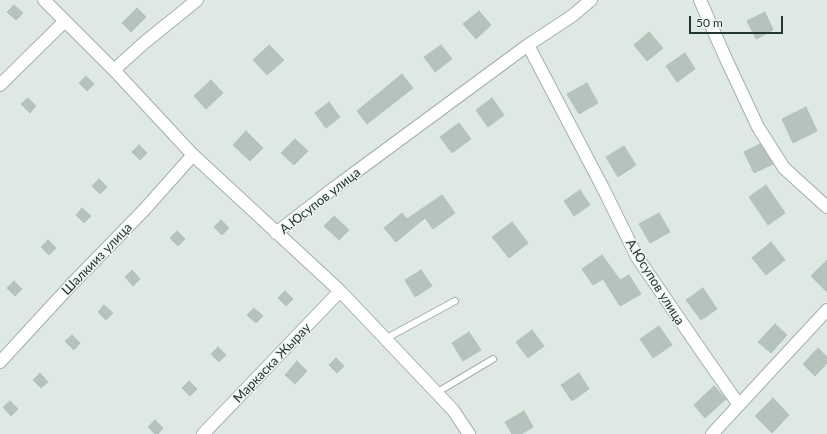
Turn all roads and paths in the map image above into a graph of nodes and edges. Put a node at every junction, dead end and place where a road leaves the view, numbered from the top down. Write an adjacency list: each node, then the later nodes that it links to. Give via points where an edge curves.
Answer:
1 (44, 0): 5 (street)
2 (197, 0): 7 (street)
3 (591, 0): 6 (street, А.Юсупов улица)
4 (700, 0): 10 (street, via 762,133 784,168)
5 (65, 21): 7 (street); 8 (street)
6 (528, 45): 11 (street, А.Юсупов улица); 19 (street, А.Юсупов улица, via 637,257)
7 (114, 70): 9 (street)
8 (0, 85)
9 (193, 155): 11 (street); 17 (street, Шалкииз улица)
10 (827, 207)
11 (276, 233): 12 (street, А.Юсупов улица)
12 (340, 291): 15 (street, А.Юсупов улица); 20 (street, Маркаска Жырау)
13 (454, 301): 15 (lane)
14 (827, 310): 19 (street)
15 (385, 339): 18 (street, А.Юсупов улица)
16 (493, 359): 18 (lane)
17 (0, 362)
18 (436, 393): 21 (street, А.Юсупов улица, via 453,410)
19 (739, 405): 22 (street)
20 (203, 434)
21 (469, 434)
22 (712, 434)

